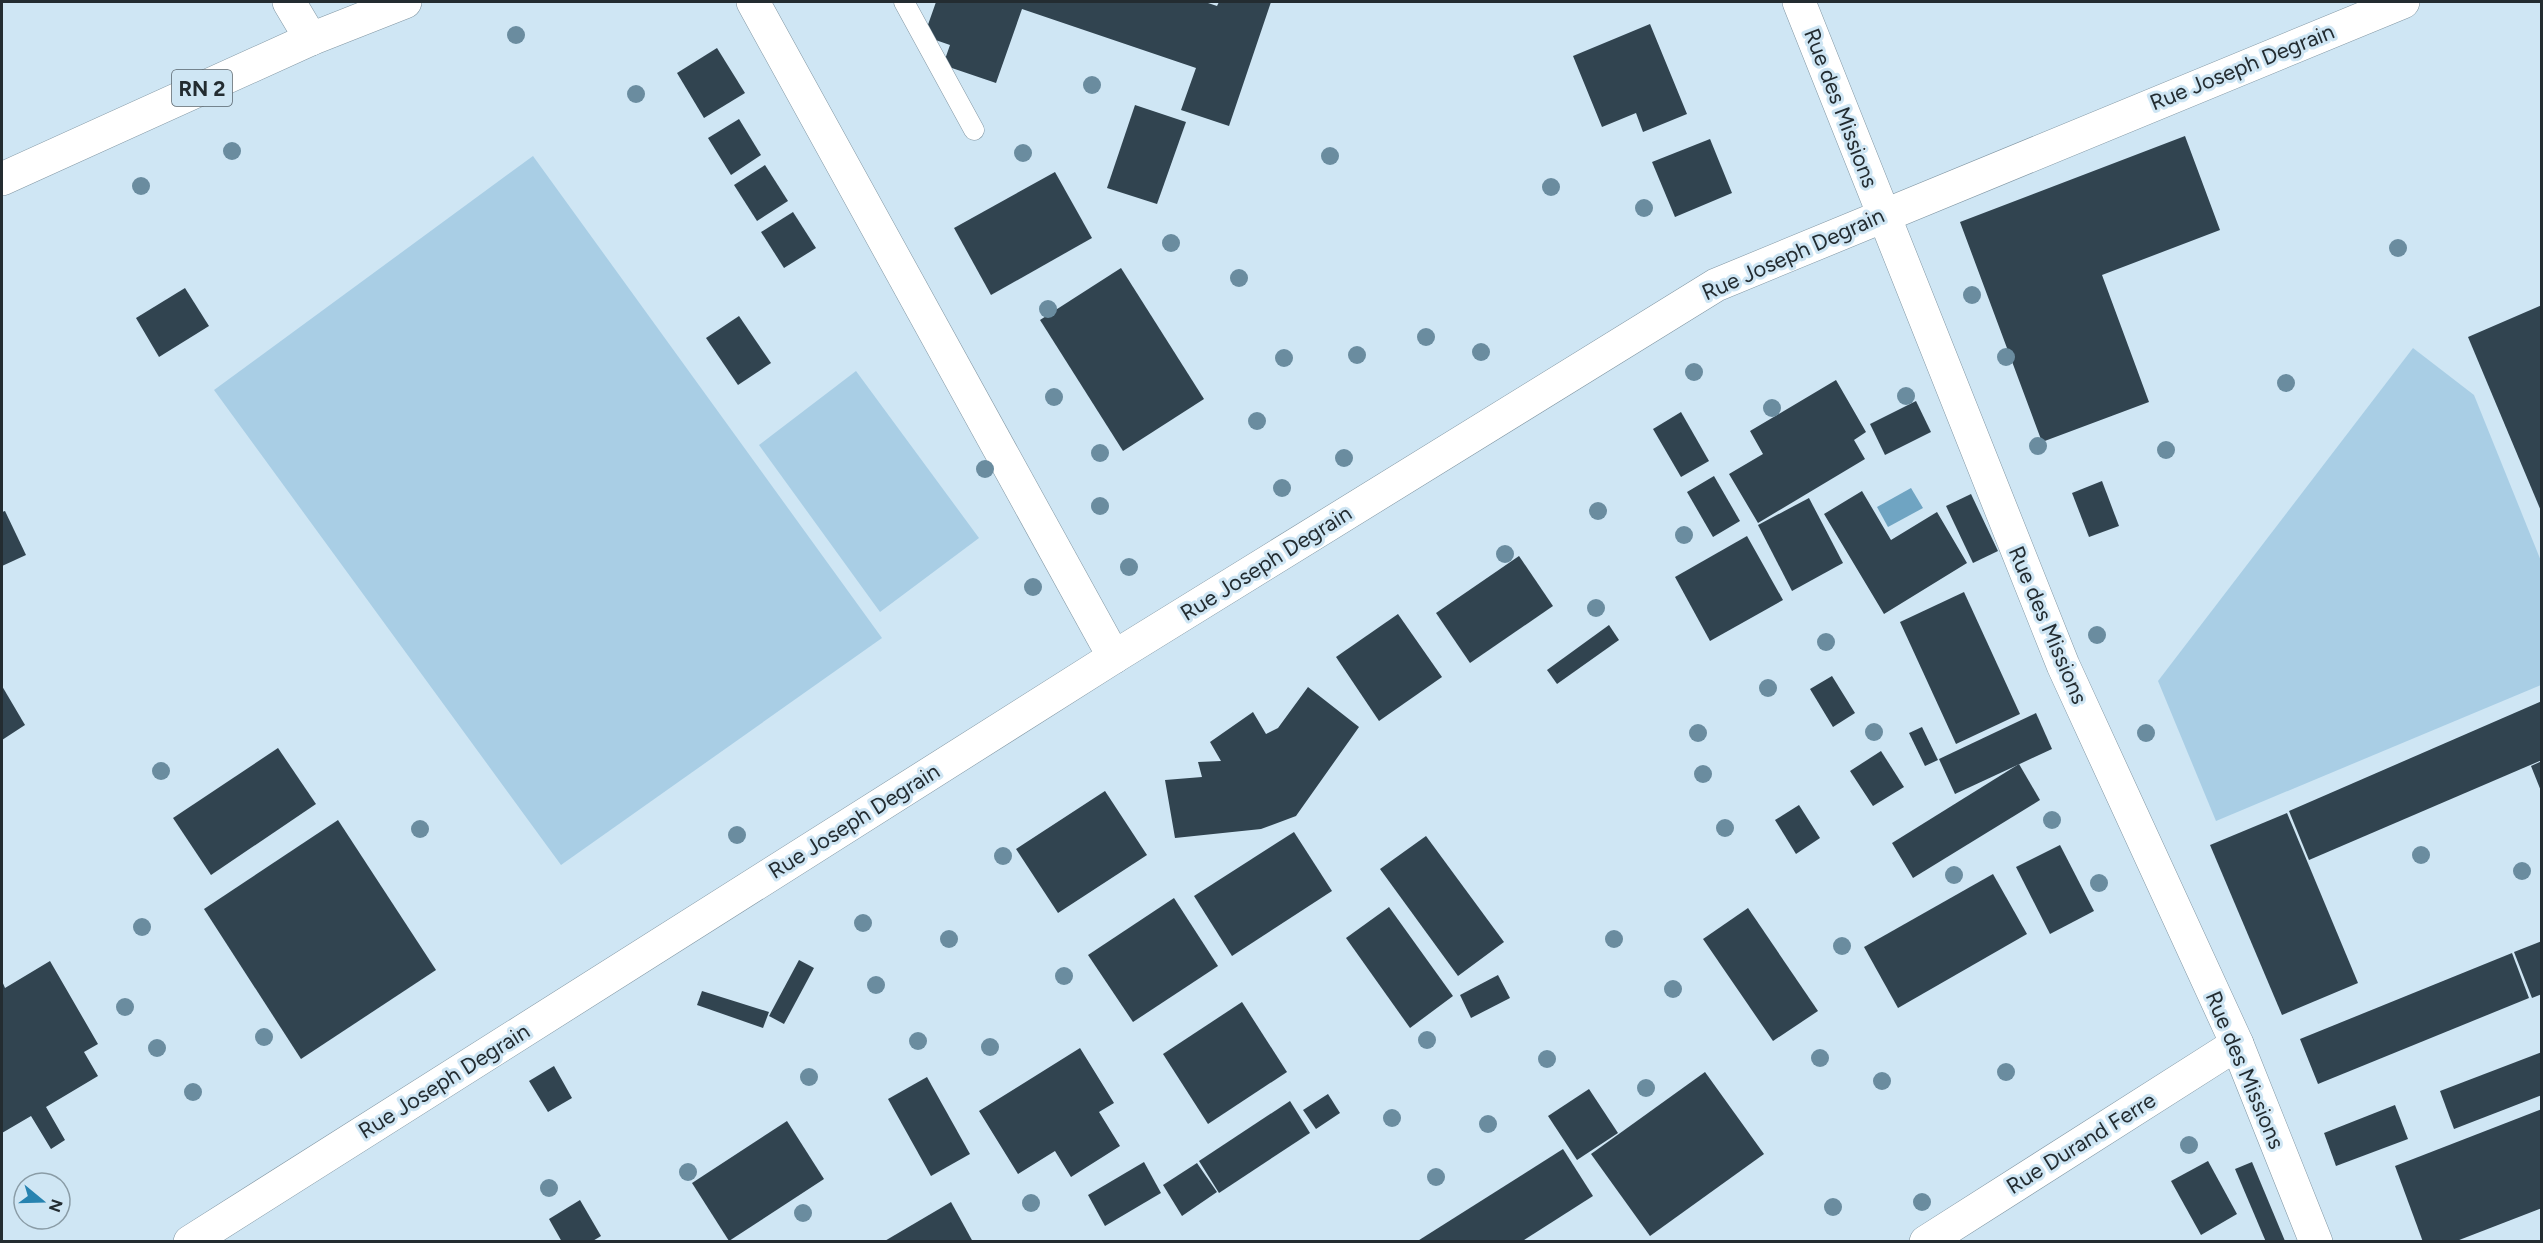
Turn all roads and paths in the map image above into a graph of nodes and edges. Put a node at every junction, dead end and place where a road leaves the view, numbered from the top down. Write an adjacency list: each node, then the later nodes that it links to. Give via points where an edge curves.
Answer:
1 (289, 2): 7 (street)
2 (405, 2): 7 (street, RN 2)
3 (753, 2): 11 (street)
4 (904, 2): 8 (lane)
5 (1799, 2): 10 (street, Rue des Missions)
6 (2401, 2): 10 (street, Rue Joseph Degrain)
7 (311, 39): 9 (street, RN 2)
8 (974, 130)
9 (2, 179)
10 (1882, 214): 11 (street, Rue Joseph Degrain, via 1716,285); 12 (street, Rue des Missions, via 2063,665)
11 (1114, 657): 13 (street, Rue Joseph Degrain)
12 (2236, 1044): 14 (street, Rue Durand Ferre); 15 (street, Rue des Missions)
13 (190, 1242)
14 (1926, 1242)
15 (2316, 1242)

